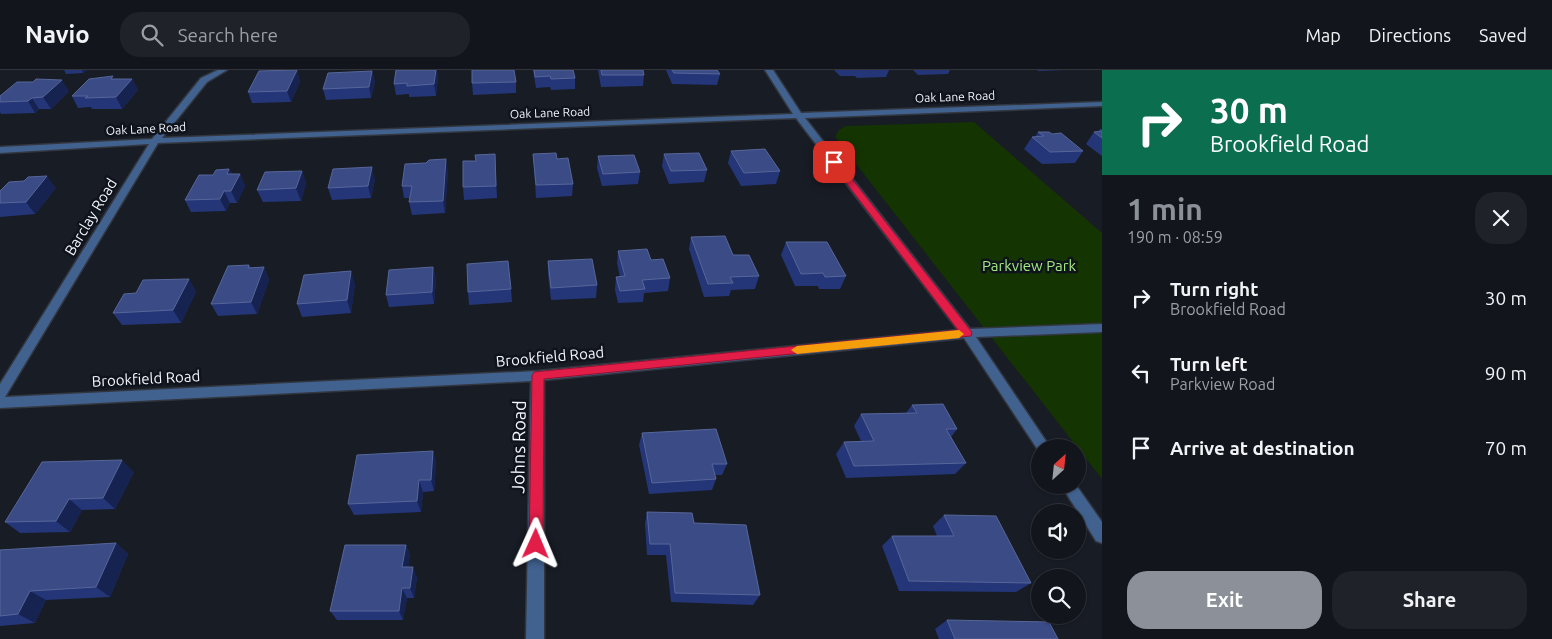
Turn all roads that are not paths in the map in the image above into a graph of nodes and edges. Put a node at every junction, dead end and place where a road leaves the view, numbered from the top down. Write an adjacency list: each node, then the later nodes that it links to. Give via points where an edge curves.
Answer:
1 (223, 70): 5 (street, Barclay Road, via 204,80)
2 (769, 70): 4 (street)
3 (1102, 104): 4 (street, Oak Lane Road)
4 (798, 115): 5 (street, Oak Lane Road); 8 (street)
5 (154, 141): 6 (street, Oak Lane Road); 10 (street, Barclay Road)
6 (0, 150)
7 (1102, 328): 8 (street, Brookfield Road)
8 (967, 333): 9 (street, Brookfield Road); 12 (street)
9 (538, 376): 11 (street, Brookfield Road); 15 (street, Johns Road)
10 (0, 395)
11 (0, 403)
12 (1037, 439)
13 (1074, 494): 14 (street)
14 (1102, 536)
15 (535, 639)

